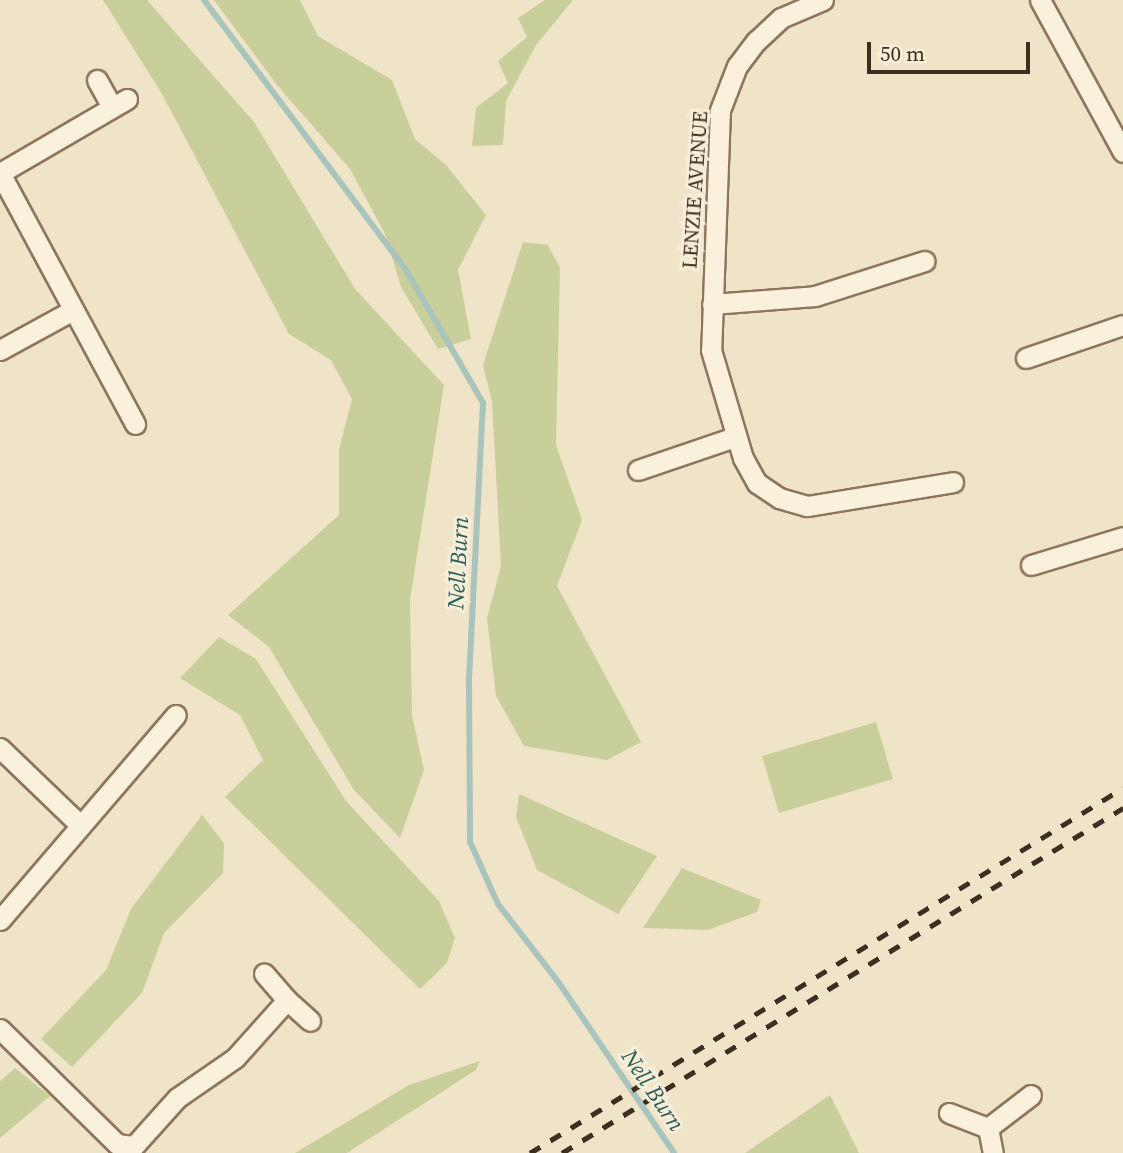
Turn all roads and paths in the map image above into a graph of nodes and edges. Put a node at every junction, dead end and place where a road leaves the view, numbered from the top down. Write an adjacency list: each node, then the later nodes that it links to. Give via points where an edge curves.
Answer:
1 (822, 0): 7 (street, LENZIE AVENUE, via 781,18 756,41 737,66 724,99)
2 (1042, 0): 4 (street)
3 (97, 80): 5 (street, via 119,103)
4 (1123, 152)
5 (0, 173): 8 (street)
6 (925, 261): 7 (street, via 815,296)
7 (712, 304): 13 (street, LENZIE AVENUE, via 711,350)
8 (74, 310): 10 (street); 12 (street)
9 (1123, 325): 11 (street)
10 (0, 350)
11 (1026, 358)
12 (135, 424)
13 (735, 437): 14 (street); 15 (street, LENZIE AVENUE, via 757,483 807,506)
14 (638, 470)
15 (953, 482)
16 (1123, 537): 17 (street)
17 (1031, 565)
18 (176, 715): 20 (street)
19 (0, 748): 20 (street)
20 (81, 826): 21 (street)
21 (0, 920)
22 (264, 974): 23 (street)
23 (287, 1000): 24 (street); 25 (street, via 235,1058 177,1098 141,1141 126,1147)
24 (310, 1021)
25 (0, 1029)
26 (1031, 1095): 28 (street)
27 (949, 1113): 28 (street)
28 (988, 1128): 29 (street)
29 (993, 1153)

